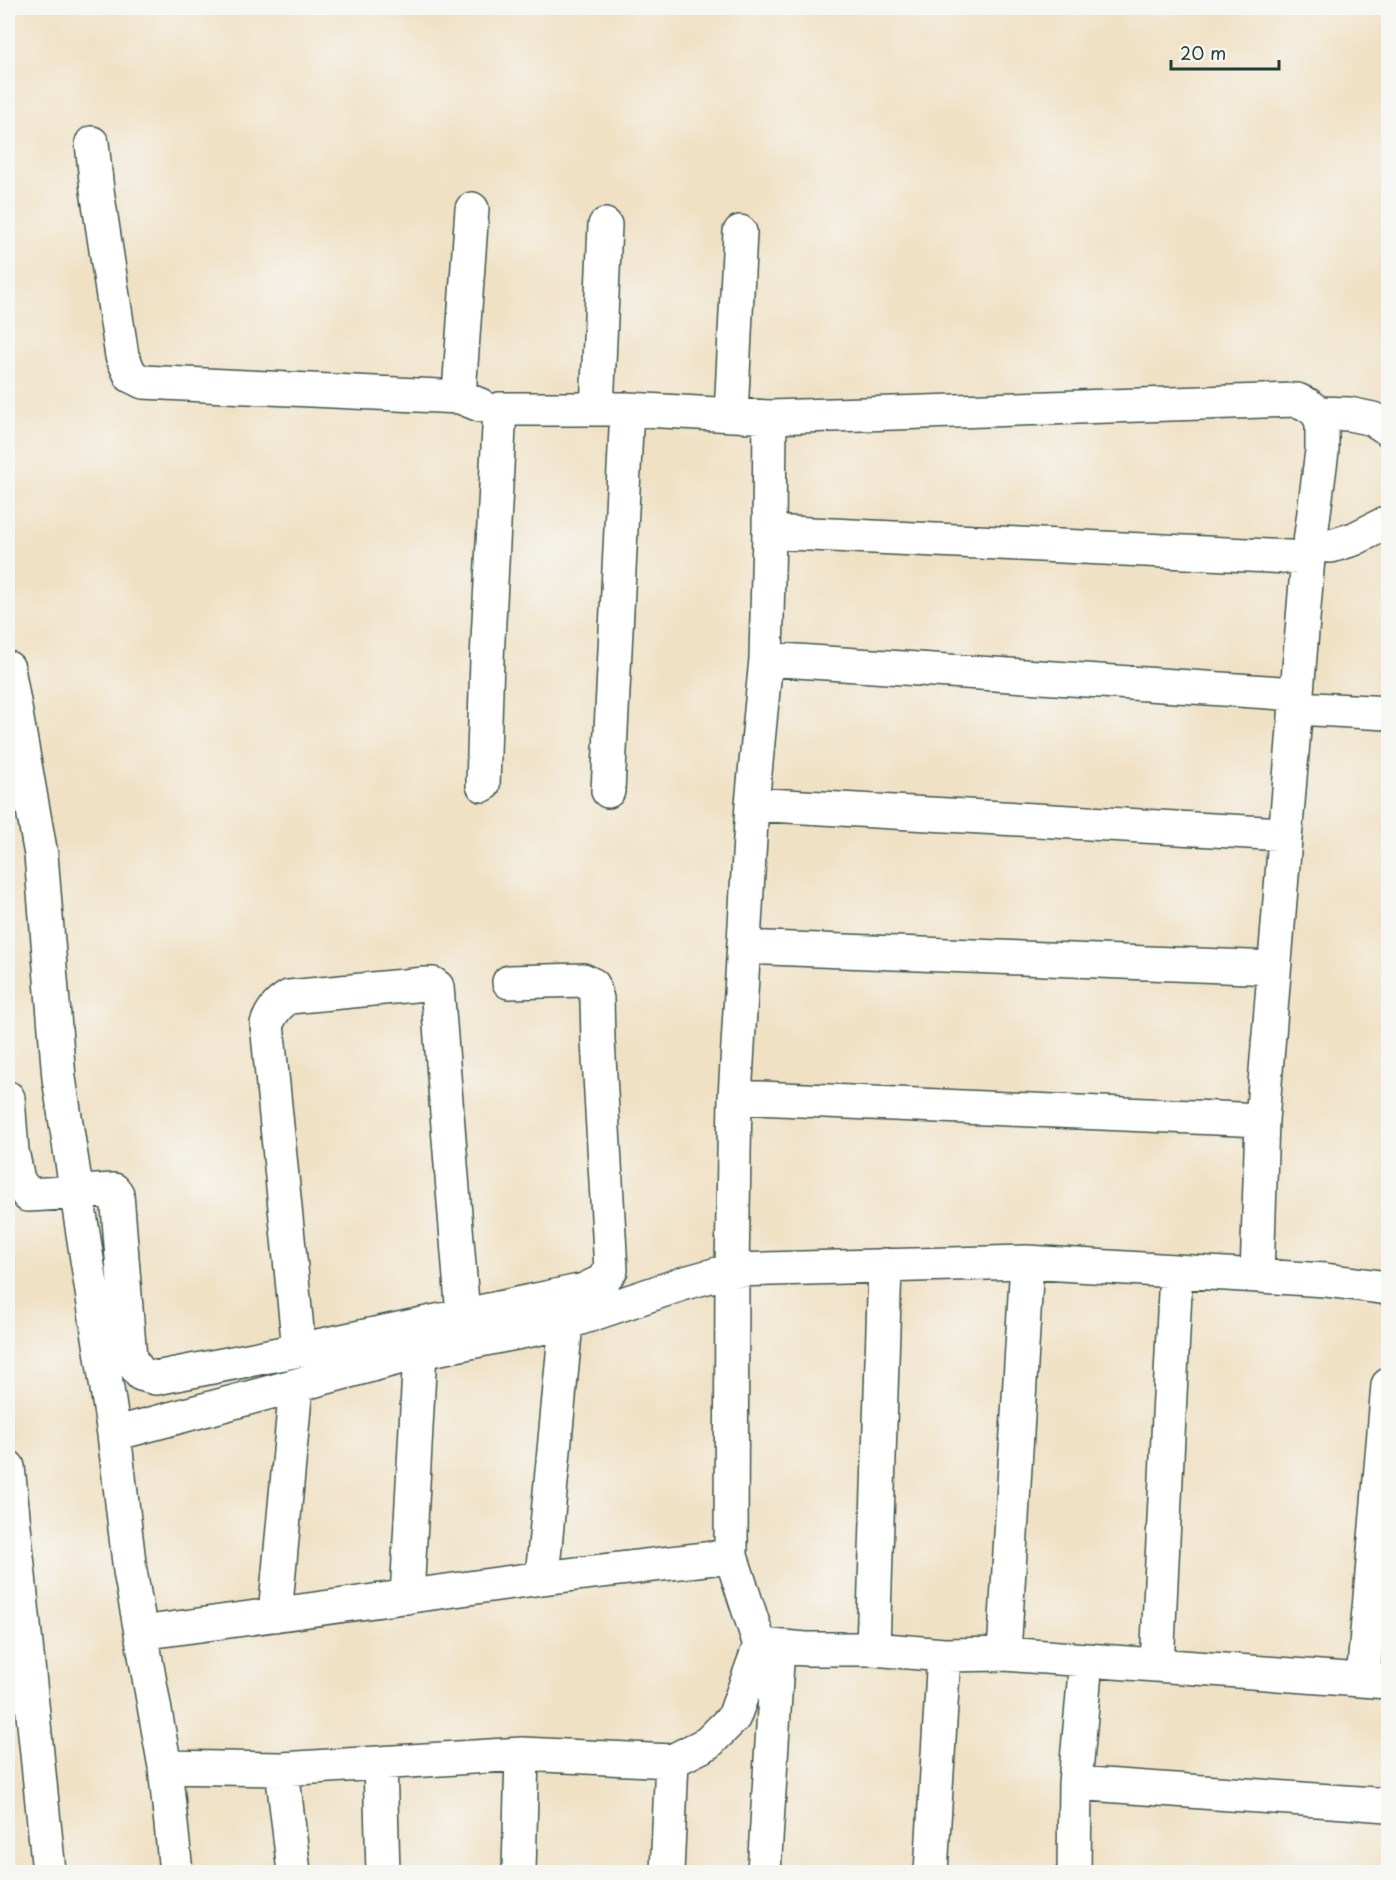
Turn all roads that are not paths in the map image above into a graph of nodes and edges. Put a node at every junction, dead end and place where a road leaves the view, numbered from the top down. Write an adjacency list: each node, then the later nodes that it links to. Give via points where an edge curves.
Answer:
1 (92, 143): 5 (street, via 122,356 131,376 143,382)
2 (471, 209): 5 (street)
3 (605, 225): 7 (street)
4 (740, 232): 9 (street)
5 (460, 397): 6 (street)
6 (500, 409): 7 (street); 20 (street)
7 (612, 409): 9 (street); 21 (street)
8 (1318, 413): 10 (street, via 1297,400); 11 (street, via 1373,419); 14 (street, via 1322,451)
9 (730, 415): 10 (street)
10 (770, 417): 13 (street)
11 (1389, 429)
12 (1389, 522): 14 (street, via 1354,539)
13 (769, 532): 14 (street); 15 (street)
14 (1309, 551): 17 (street)
15 (766, 659): 17 (street); 22 (street)
16 (8, 668): 19 (street)
17 (1296, 701): 18 (street); 23 (street)
18 (1389, 713)
19 (14, 733): 31 (street, via 41,855 59,1078)
20 (483, 785)
21 (608, 791)
22 (752, 804): 23 (street); 24 (street)
23 (1285, 834): 25 (street)
24 (744, 947): 25 (street); 27 (street)
25 (1274, 968): 29 (street)
26 (509, 982): 38 (street, via 583,980 593,985 597,999 612,1270 601,1282 584,1290)
27 (735, 1097): 29 (street); 34 (street)
28 (8, 1098): 30 (street)
29 (1262, 1120): 36 (street)
30 (13, 1181): 31 (street, via 28,1195)
31 (76, 1192): 40 (street, via 114,1190 117,1194 130,1359 141,1374 156,1378); 44 (street)
32 (1027, 1262): 33 (street); 35 (street); 53 (street)
33 (885, 1265): 34 (street); 52 (street)
34 (732, 1270): 39 (street); 46 (street)
35 (1176, 1271): 36 (street); 56 (street)
36 (1257, 1276): 37 (street)
37 (1389, 1288)
38 (463, 1316): 40 (street); 40 (street, via 438,988 425,984 289,997 267,1024)
39 (566, 1323): 41 (street); 47 (street)
40 (299, 1350)
41 (420, 1352): 43 (street); 48 (street)
42 (1389, 1385): 57 (street)
43 (296, 1386): 44 (street); 49 (street)
44 (114, 1434): 50 (street)
45 (8, 1467): 65 (street)
46 (731, 1556): 47 (street); 51 (street)
47 (542, 1578): 48 (street)
48 (407, 1597): 49 (street)
49 (274, 1615): 50 (street)
50 (141, 1633): 61 (street)
51 (769, 1646): 52 (street); 59 (street, via 734,1717 708,1743); 71 (street)
52 (873, 1649): 54 (street)
53 (1004, 1654): 54 (street); 55 (street)
54 (944, 1655): 72 (street)
55 (1086, 1661): 56 (street); 63 (street)
56 (1156, 1665): 57 (street)
57 (1376, 1681)
58 (522, 1754): 59 (street); 60 (street); 69 (street)
59 (672, 1761): 70 (street)
60 (380, 1763): 62 (street); 68 (street)
61 (165, 1767): 62 (street); 66 (street)
62 (282, 1769): 67 (street)
63 (1075, 1783): 64 (street); 73 (street)
64 (1389, 1805)
65 (49, 1872)
66 (176, 1872)
67 (294, 1872)
68 (383, 1872)
69 (519, 1872)
70 (667, 1872)
71 (764, 1872)
72 (932, 1872)
73 (1074, 1872)

